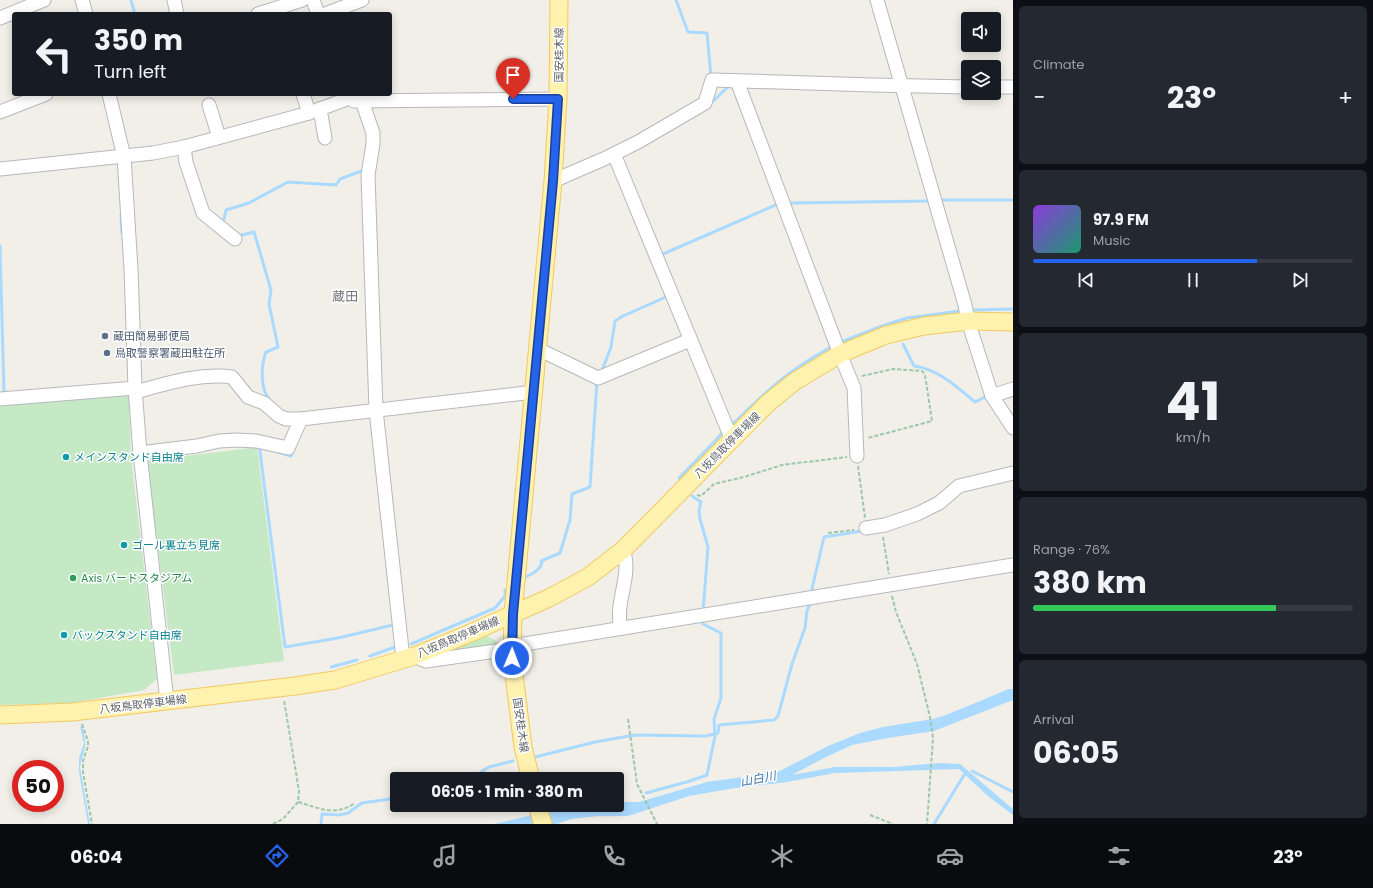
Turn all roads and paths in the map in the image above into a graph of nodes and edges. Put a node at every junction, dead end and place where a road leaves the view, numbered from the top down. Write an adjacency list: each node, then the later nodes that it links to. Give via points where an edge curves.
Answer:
1 (44, 0): 9 (street)
2 (82, 0): 10 (street)
3 (174, 0): 11 (street)
4 (302, 0): 12 (street)
5 (313, 0): 13 (street)
6 (362, 0): 14 (street)
7 (559, 0): 26 (main road, 国安桂木線)
8 (877, 0): 18 (street)
9 (15, 12)
10 (85, 12)
11 (177, 12)
12 (264, 12)
13 (317, 12)
14 (330, 12)
15 (12, 13): 16 (street)
16 (0, 18)
17 (737, 81): 18 (street); 34 (street, via 712,80 705,103); 43 (street)
18 (902, 86): 19 (street); 39 (street)
19 (961, 87)
20 (1001, 87): 21 (street)
21 (1013, 87)
22 (41, 96): 30 (street)
23 (110, 96): 35 (street)
24 (304, 96): 29 (street)
25 (346, 97): 27 (street); 29 (street)
26 (558, 99): 27 (street); 37 (main road, 国安桂木線)
27 (362, 101): 50 (street, via 373,132 368,175)
28 (209, 105): 31 (street)
29 (314, 111): 31 (street); 32 (street)
30 (0, 112)
31 (219, 137): 33 (street)
32 (325, 138)
33 (184, 147): 35 (street); 38 (street, via 186,162 203,213)
34 (614, 154): 37 (street); 41 (street)
35 (124, 157): 36 (street); 46 (street)
36 (0, 169)
37 (553, 181): 42 (main road, 国安桂木線)
38 (235, 239)
39 (968, 321): 40 (main road, 八坂鳥取停車場線); 43 (main road, 八坂鳥取停車場線, via 924,326 886,335); 48 (street)
40 (1013, 322)
41 (690, 340): 42 (street, via 598,378); 53 (street)
42 (538, 349): 47 (main road, 国安桂木線)
43 (840, 354): 44 (street); 53 (main road, 八坂鳥取停車場線, via 794,382)
44 (851, 379): 54 (street, via 855,394); 54 (path, via 893,369 922,371 925,375 932,421)
45 (1013, 389): 48 (street)
46 (136, 390): 49 (street); 51 (street, via 191,378 232,377 248,397 264,403 279,416 286,419); 55 (street)
47 (534, 392): 50 (street); 65 (main road, 国安桂木線)
48 (992, 396): 52 (street)
49 (0, 399)
50 (376, 410): 51 (street); 68 (street)
51 (301, 419): 55 (street, via 288,448 237,440)
52 (1013, 428)
53 (732, 440): 58 (main road, 八坂鳥取停車場線)
54 (856, 441): 56 (street)
55 (140, 453): 70 (street)
56 (857, 456): 58 (path, via 782,465 714,484 701,496); 60 (path)
57 (1013, 473): 59 (street, via 959,486 926,510)
58 (682, 490): 62 (main road, 八坂鳥取停車場線)
59 (882, 526): 60 (street); 64 (path)
60 (866, 528): 61 (path)
61 (828, 533)
62 (623, 550): 65 (main road, 八坂鳥取停車場線, via 571,587); 66 (street, via 626,559 619,614)
63 (1013, 565): 64 (street)
64 (890, 585): 66 (street); 84 (path, via 896,612 917,664 930,717 933,738)
65 (513, 614): 67 (main road, 国安桂木線); 68 (main road, 八坂鳥取停車場線)
66 (621, 628): 67 (street)
67 (512, 646): 68 (street, via 426,661); 74 (main road, 国安桂木線, via 523,747)
68 (408, 658): 69 (main road, 八坂鳥取停車場線, via 334,680)
69 (282, 687): 70 (main road, 八坂鳥取停車場線); 75 (path, via 299,791)
70 (167, 701): 71 (main road, 八坂鳥取停車場線)
71 (78, 712): 72 (main road, 八坂鳥取停車場線); 79 (path, via 88,741 83,772)
72 (0, 715)
73 (628, 719): 82 (path, via 637,784)
74 (529, 772)
75 (298, 802): 76 (path, via 328,811 346,809); 80 (path, via 283,819)
76 (355, 803)
77 (539, 812): 81 (main road)
78 (870, 815): 83 (path)
79 (92, 824)
80 (273, 824)
81 (543, 824)
82 (657, 824)
83 (893, 824)
84 (927, 824)

